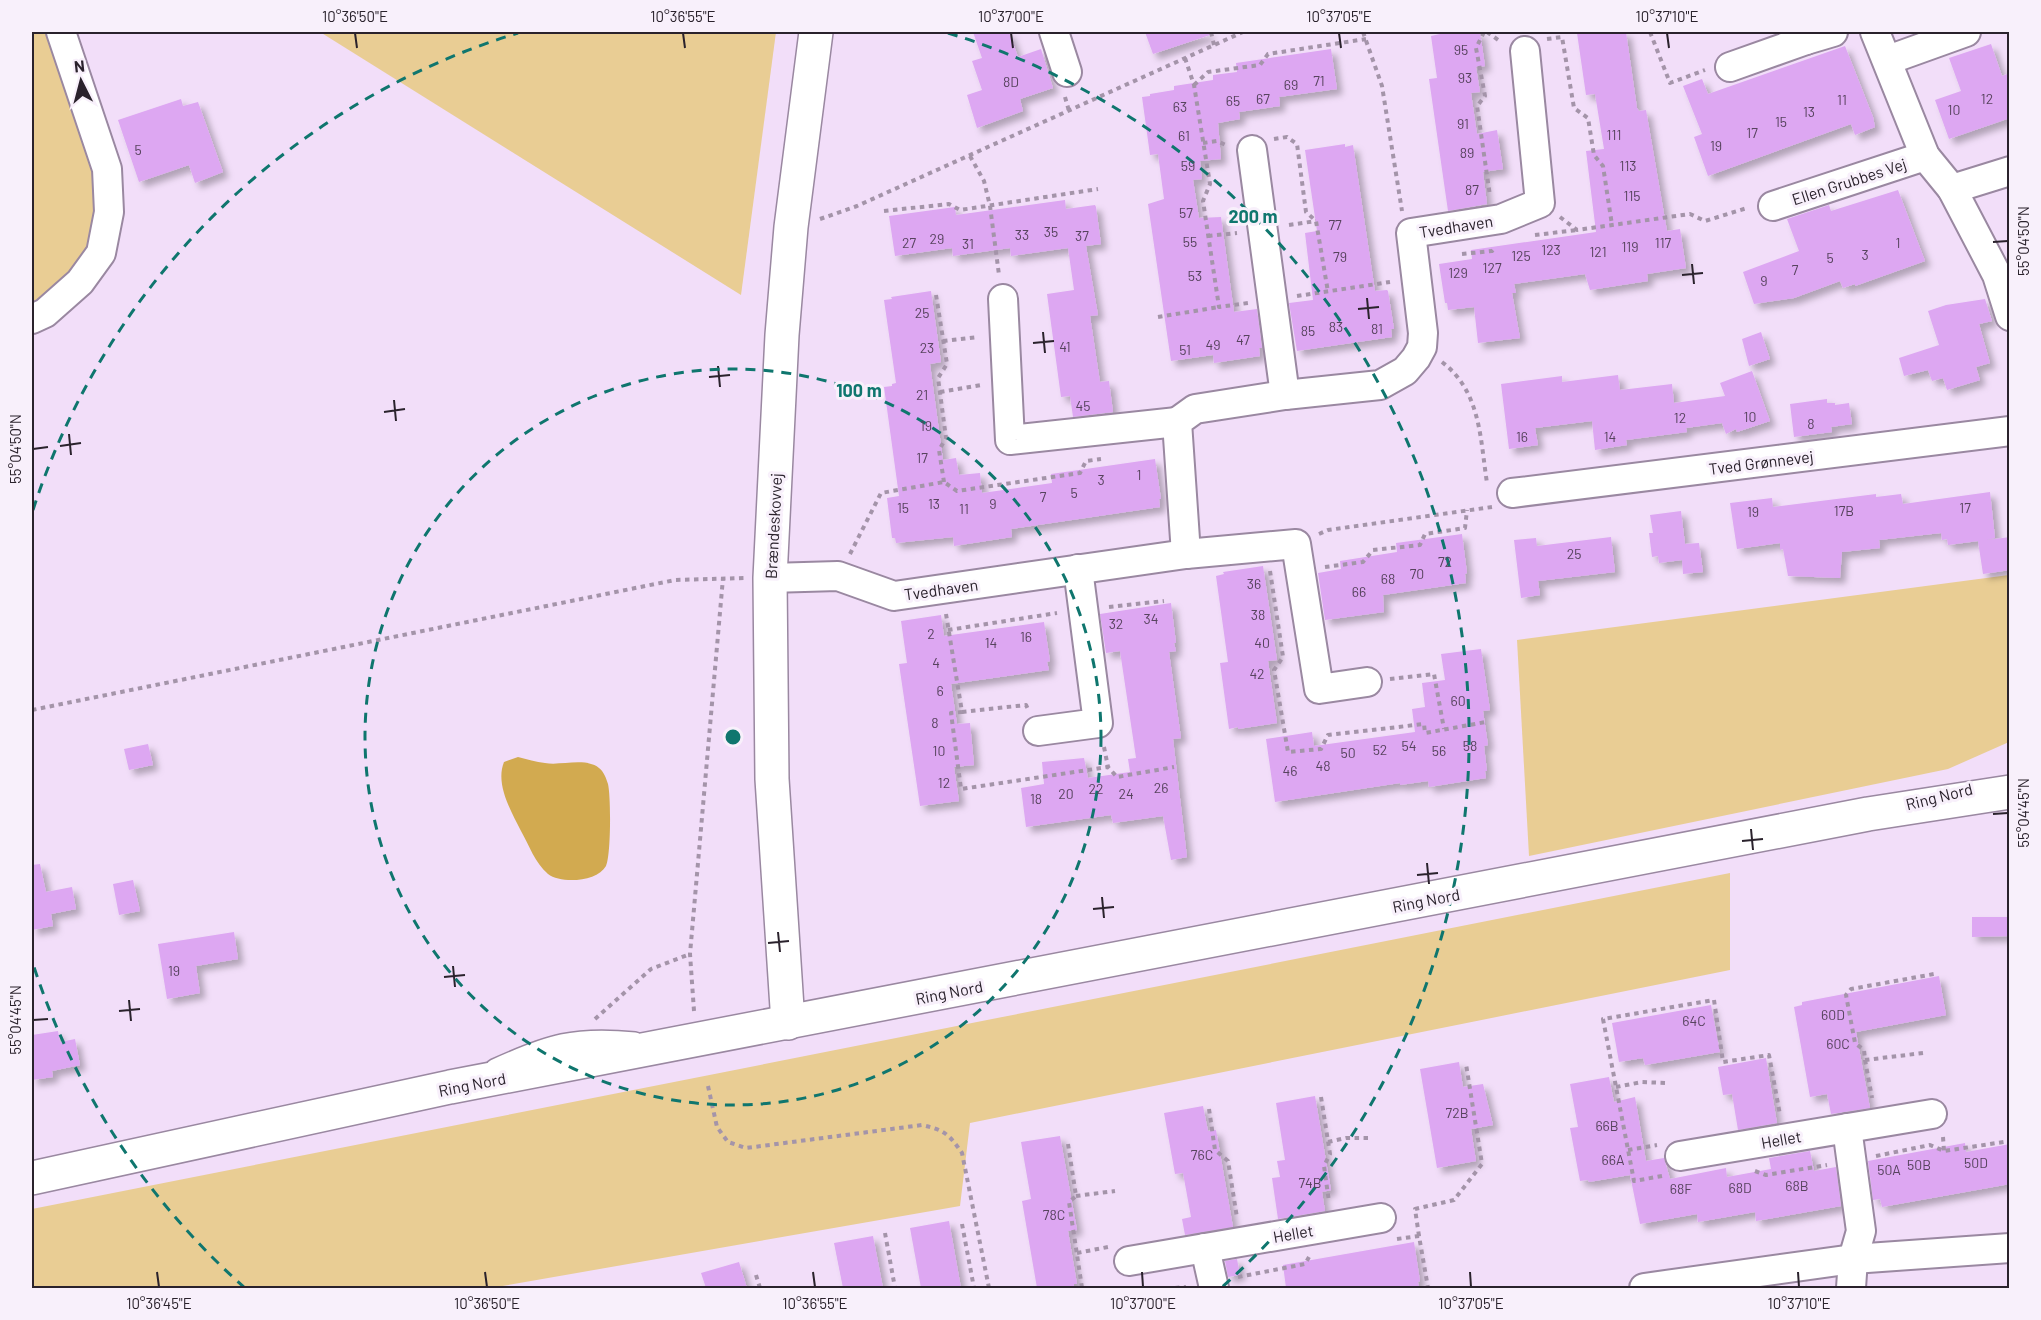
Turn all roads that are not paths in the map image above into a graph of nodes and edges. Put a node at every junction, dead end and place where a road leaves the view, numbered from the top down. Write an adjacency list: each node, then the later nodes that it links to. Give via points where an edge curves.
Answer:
1 (62, 32): 19 (street, via 107,169 109,212 101,253 80,282 45,313)
2 (816, 32): 26 (main road, Brændeskovvej, via 791,226)
3 (1054, 32): 11 (street)
4 (1833, 32): 7 (street)
5 (1875, 32): 9 (street, Ellen Grubbes Vej)
6 (1966, 32): 9 (street)
7 (1805, 36): 10 (street)
8 (1522, 45): 20 (street, Tvedhaven, via 1540,203 1494,220 1411,233 1423,333 1416,358 1405,371 1380,385)
9 (1888, 60): 13 (street, Ellen Grubbes Vej)
10 (1730, 67)
11 (1067, 72)
12 (1253, 145): 20 (street)
13 (1925, 156): 15 (street, Ellen Grubbes Vej); 16 (street, Ellen Grubbes Vej)
14 (2010, 171): 15 (street)
15 (1952, 189): 18 (street, Ellen Grubbes Vej, via 1997,275)
16 (1773, 206)
17 (1003, 299): 21 (street, via 1010,440)
18 (2010, 316)
19 (32, 319)
20 (1285, 395): 21 (street, via 1195,409)
21 (1177, 422): 24 (street)
22 (2010, 431): 23 (street, Tved Grønnevej)
23 (1495, 495)
24 (1186, 554): 25 (street, Tvedhaven); 27 (street, Tvedhaven, via 1298,557 1319,689)
25 (1078, 569): 26 (street, Tvedhaven, via 894,596 838,576); 28 (street, via 1098,723)
26 (770, 578): 32 (main road, Brændeskovvej, via 772,779)
27 (1367, 682)
28 (1038, 730)
29 (2010, 779): 31 (main road, Ring Nord)
30 (2010, 792): 31 (main road, Ring Nord)
31 (1868, 814): 32 (main road, Ring Nord)
32 (788, 1023): 33 (main road, Ring Nord)
33 (675, 1045): 34 (main road, Ring Nord); 34 (lane, via 602,1037 573,1039 534,1048)
34 (450, 1087): 38 (main road, Ring Nord)
35 (1932, 1114): 36 (street, Hellet)
36 (1847, 1128): 37 (street, Hellet); 43 (street, via 1861,1231)
37 (1672, 1158)
38 (32, 1178)
39 (1388, 1229): 40 (street, Hellet, via 1333,1227)
40 (1204, 1248): 42 (street, Hellet); 44 (street)
41 (2010, 1248): 43 (street)
42 (1122, 1253)
43 (1853, 1259): 45 (street); 46 (street)
44 (1213, 1285)
45 (1644, 1288)
46 (1851, 1288)

